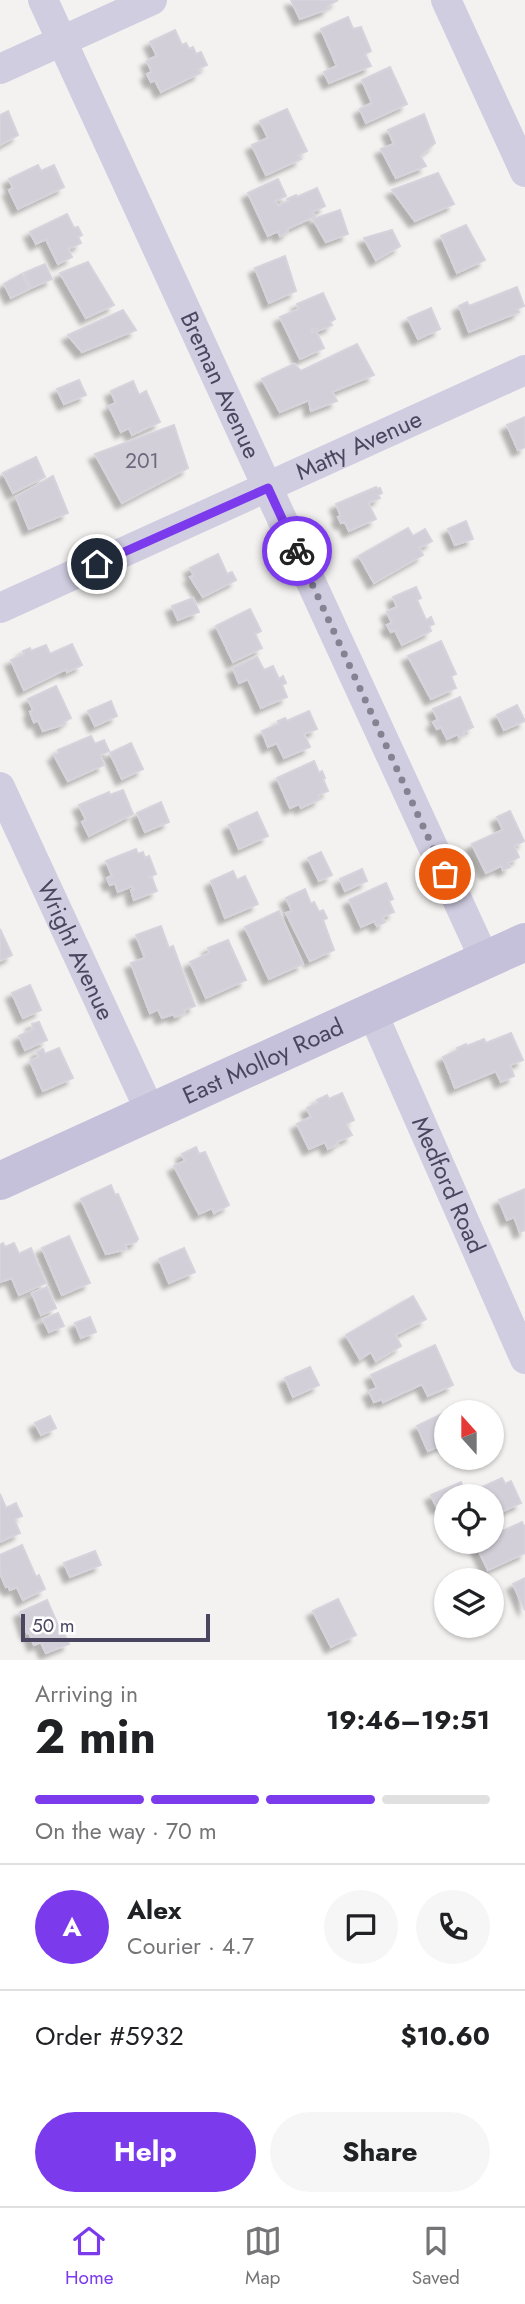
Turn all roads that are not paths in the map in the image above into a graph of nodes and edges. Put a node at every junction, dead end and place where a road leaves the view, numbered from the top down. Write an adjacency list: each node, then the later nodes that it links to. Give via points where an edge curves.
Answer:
1 (43, 0): 4 (street, Breman Avenue)
2 (152, 0): 4 (street)
3 (446, 0): 6 (street)
4 (62, 41): 5 (street); 8 (street, Breman Avenue)
5 (0, 69)
6 (525, 172)
7 (525, 370): 8 (street, Matty Avenue)
8 (268, 488): 9 (street, Matty Avenue); 12 (street, Breman Avenue)
9 (0, 607)
10 (0, 787): 14 (street, Wright Avenue)
11 (525, 942): 12 (street, East Molloy Road)
12 (485, 960): 13 (street, East Molloy Road)
13 (372, 1012): 14 (street, East Molloy Road); 16 (street, Medford Road)
14 (150, 1113): 15 (street, East Molloy Road)
15 (0, 1181)
16 (525, 1359)

